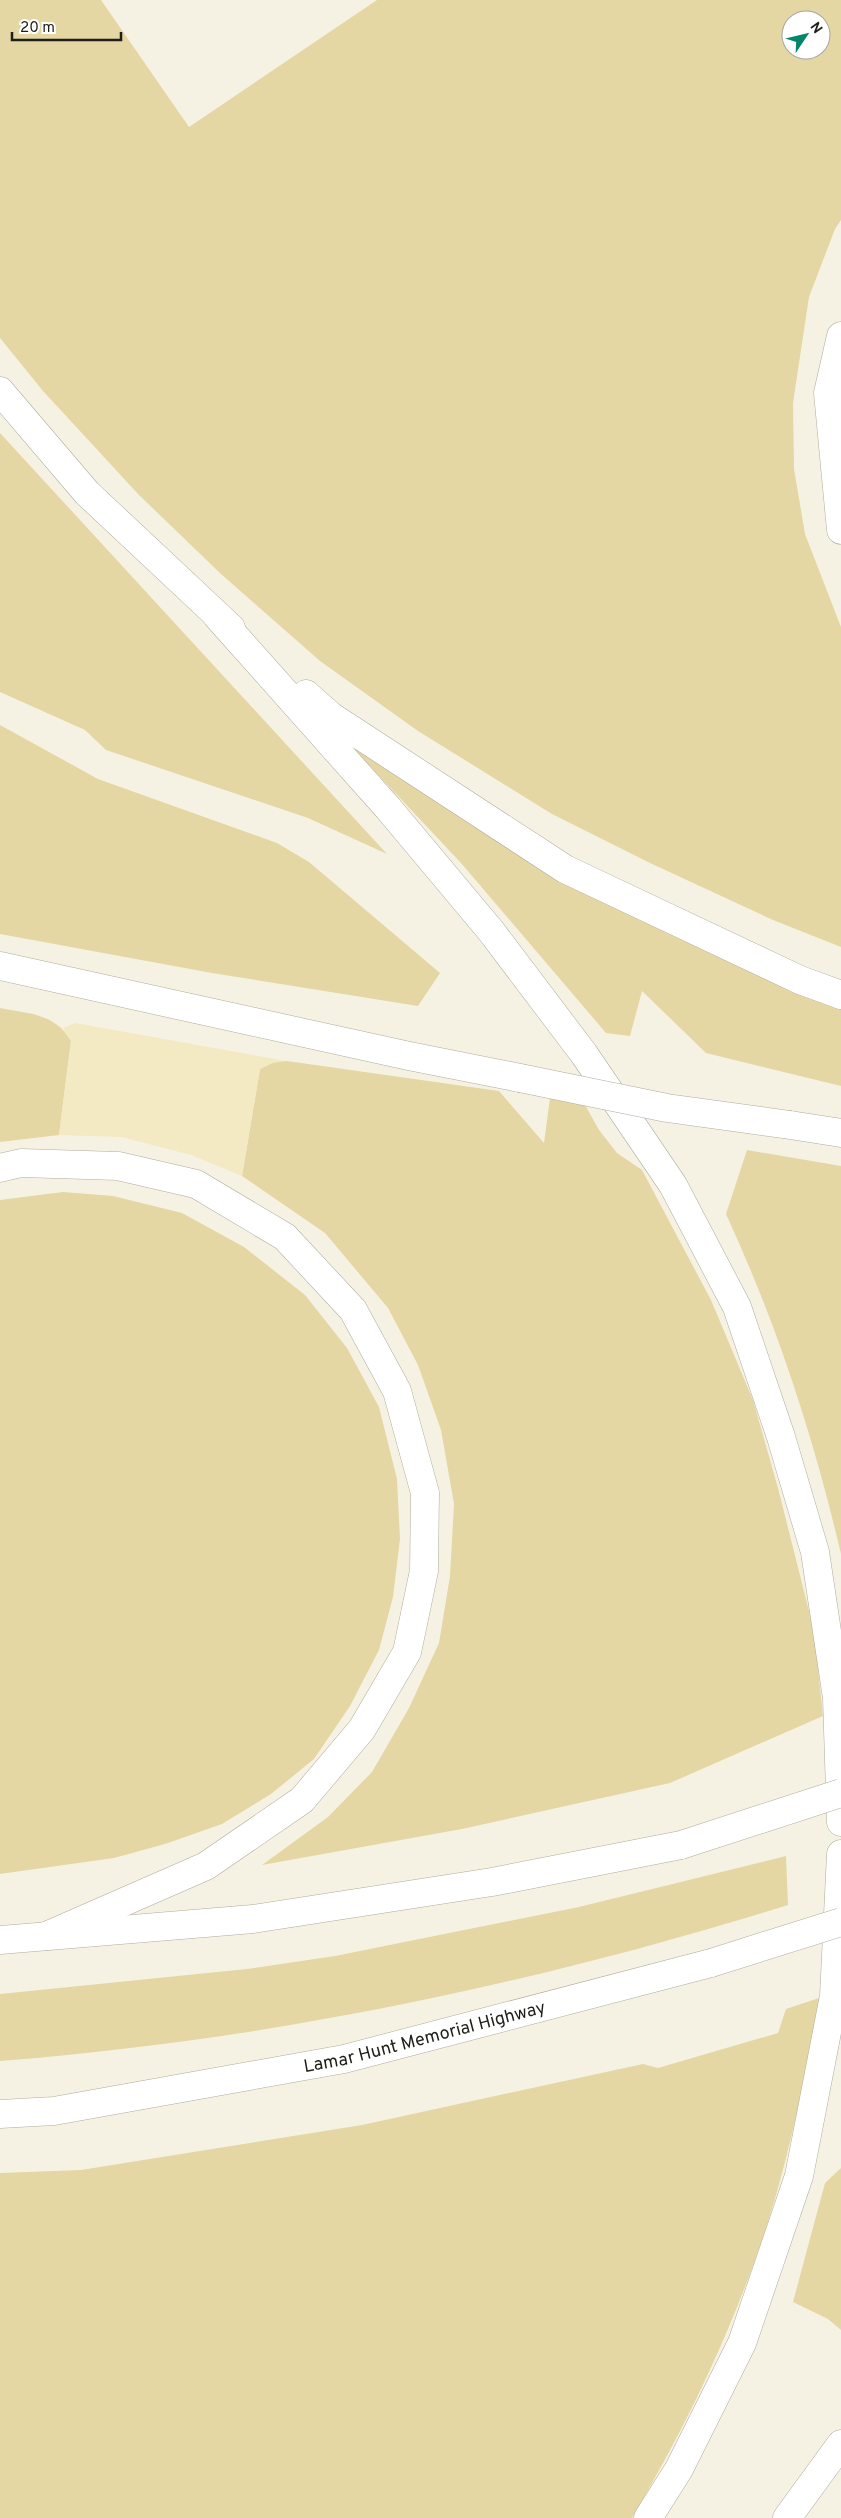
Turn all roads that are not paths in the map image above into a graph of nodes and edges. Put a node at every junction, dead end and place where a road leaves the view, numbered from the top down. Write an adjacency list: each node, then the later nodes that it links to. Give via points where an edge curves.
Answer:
1 (841, 336): 3 (highway, via 828,393)
2 (0, 391): 4 (highway, via 87,493)
3 (841, 530)
4 (217, 616): 6 (highway, via 332,717 565,869 800,980); 10 (highway, via 394,815 491,931 584,1054 673,1185 737,1307 815,1552 837,1698)
5 (0, 966): 7 (highway, bridge, via 400,1054 667,1108)
6 (841, 995)
7 (841, 1133)
8 (0, 1168): 13 (highway, via 21,1163 118,1166 196,1184 285,1237 353,1310 397,1391 425,1493 424,1571 406,1652 362,1729 302,1800 206,1866)
9 (841, 1793): 13 (highway, bridge, via 681,1845 492,1882 253,1919)
10 (841, 1822)
11 (841, 1854): 17 (highway, via 834,1996 799,2176 742,2343 679,2469)
12 (841, 1922): 15 (highway, Lamar Hunt Memorial Highway, bridge, via 711,1963 344,2059 54,2111)
13 (46, 1936): 14 (highway)
14 (0, 1940)
15 (0, 2114)
16 (841, 2444): 18 (highway)
17 (648, 2518)
18 (787, 2518)

